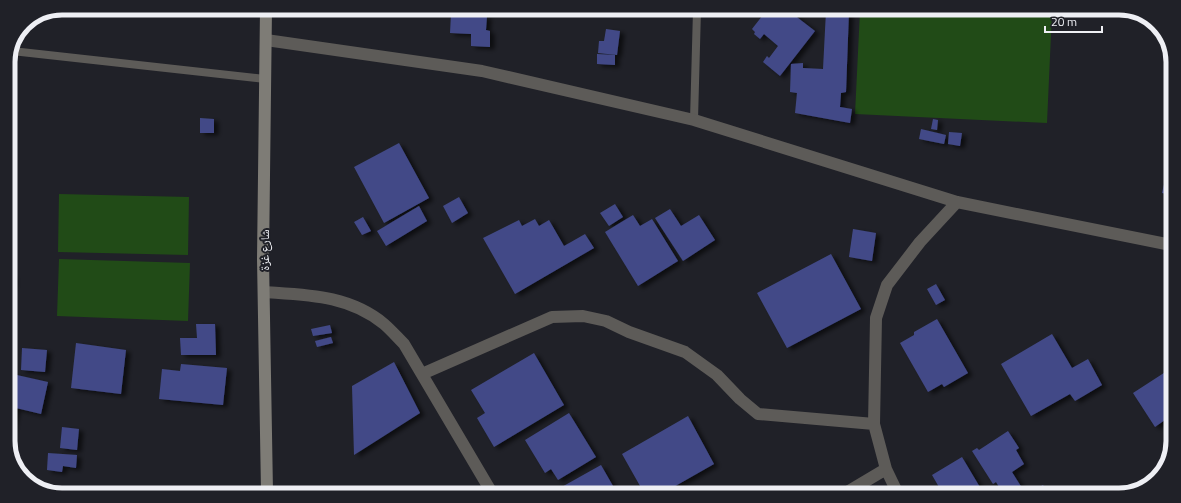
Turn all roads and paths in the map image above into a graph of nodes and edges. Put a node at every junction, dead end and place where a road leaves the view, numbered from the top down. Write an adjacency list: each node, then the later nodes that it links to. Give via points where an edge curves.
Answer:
1 (266, 15): 3 (main road, شارع غزة)
2 (697, 15): 6 (lane)
3 (266, 40): 5 (main road, شارع غزة); 6 (street, via 482,71)
4 (17, 51): 5 (lane)
5 (265, 79): 9 (main road, شارع غزة)
6 (694, 120): 7 (street)
7 (957, 202): 8 (street); 11 (street, via 920,242 887,285 876,318)
8 (1166, 244)
9 (264, 292): 10 (street, via 335,299 359,308 383,324 404,344); 13 (main road, شارع غزة)
10 (422, 374): 11 (street, via 552,316 582,316 606,321 685,352 717,375 758,414); 14 (street)
11 (874, 424): 12 (street)
12 (886, 469): 15 (street); 16 (street)
13 (267, 488)
14 (489, 488)
15 (854, 488)
16 (895, 488)

